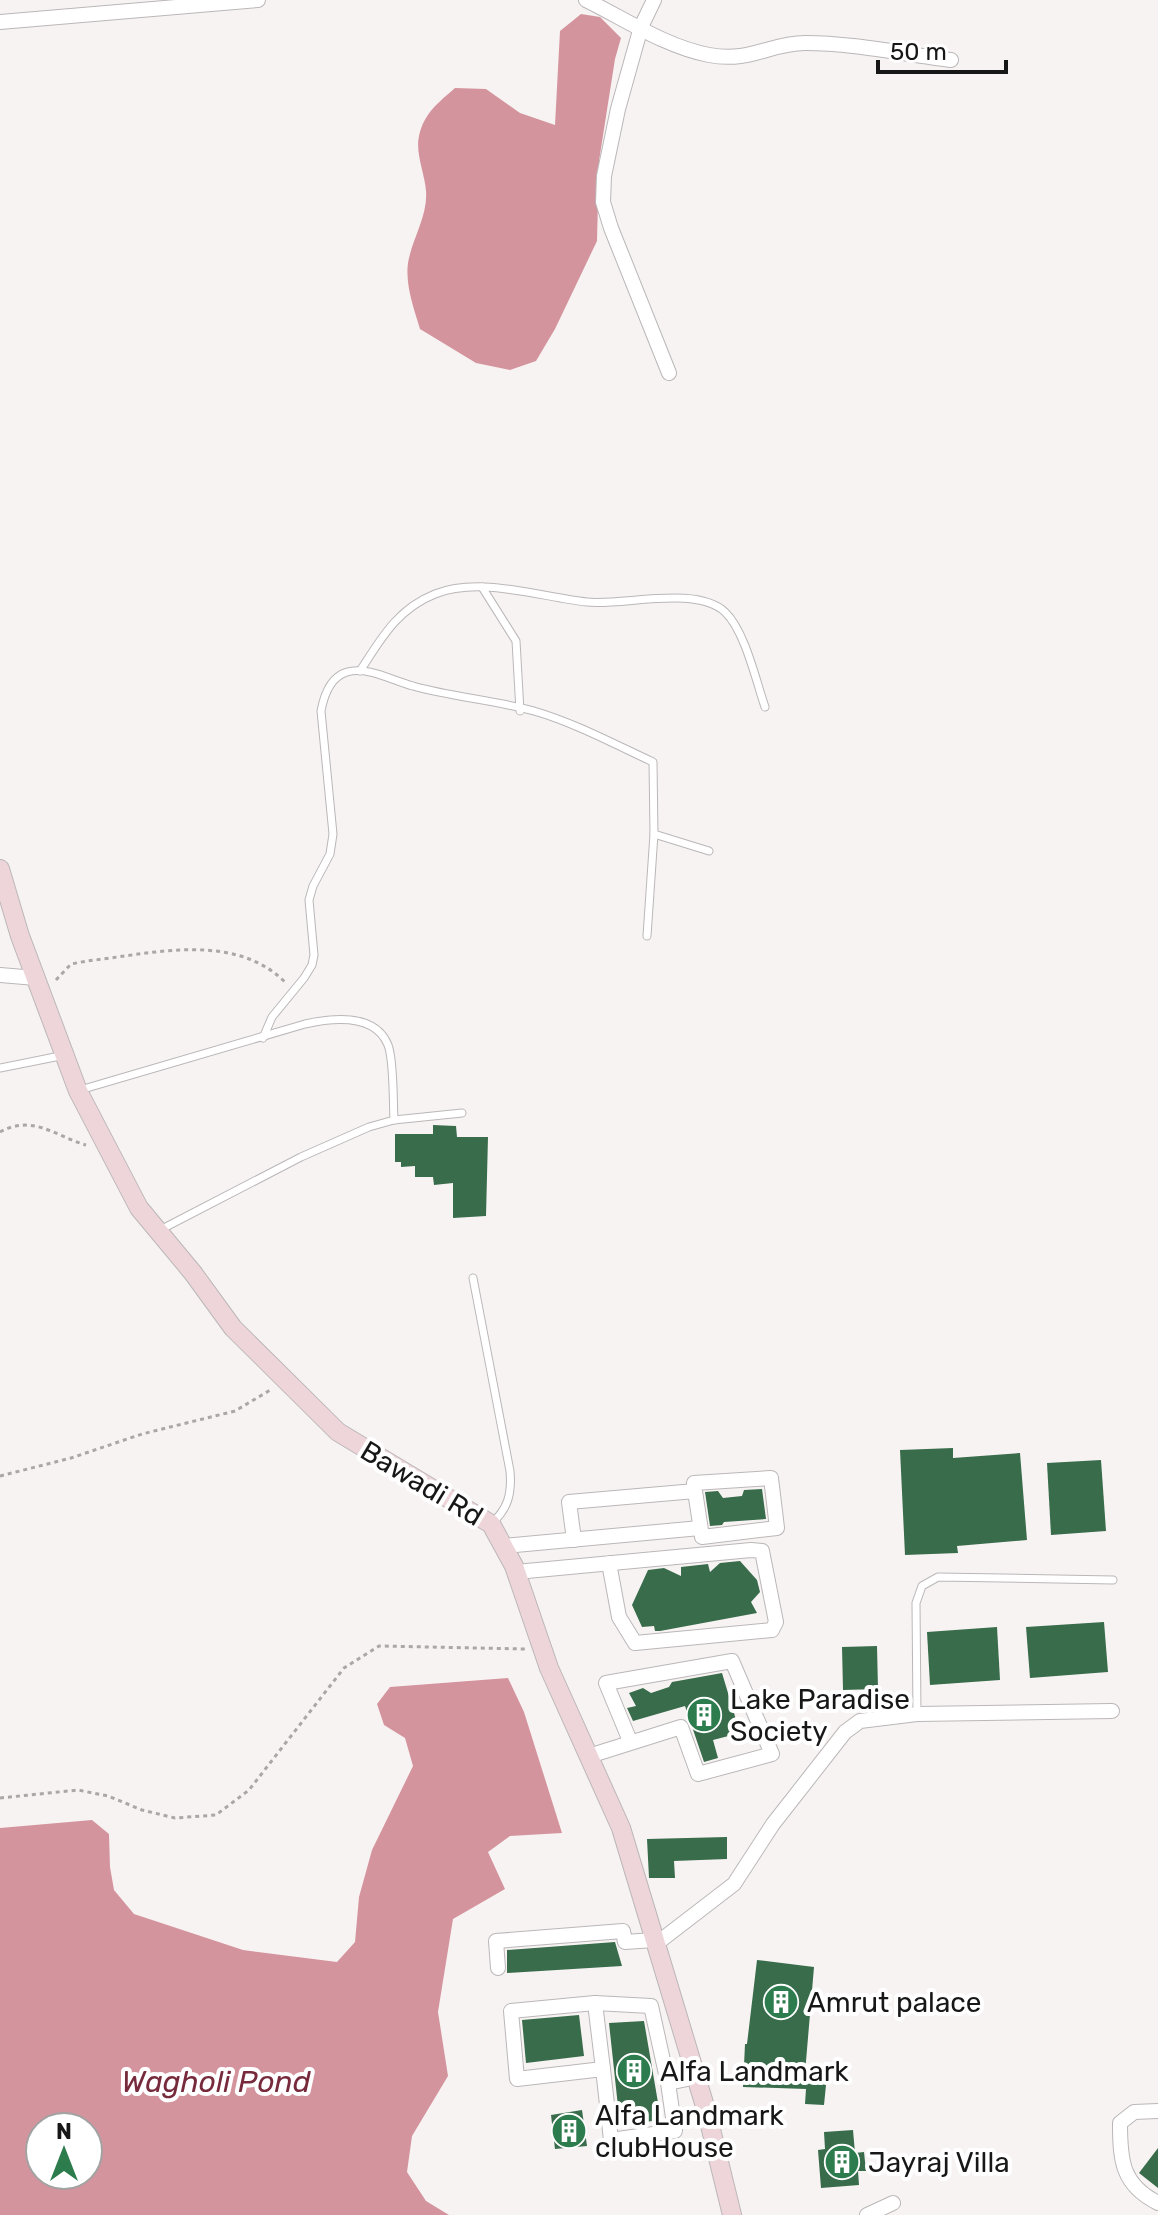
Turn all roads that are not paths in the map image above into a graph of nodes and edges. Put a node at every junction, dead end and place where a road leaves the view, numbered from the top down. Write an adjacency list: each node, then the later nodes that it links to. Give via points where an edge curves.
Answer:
1 (258, 0): 4 (street)
2 (586, 0): 5 (street)
3 (654, 0): 5 (street)
4 (0, 22)
5 (641, 27): 6 (street, via 710,56 749,57 801,43 827,43); 7 (street, via 618,109 603,202)
6 (951, 60)
7 (669, 373)
8 (482, 587): 9 (lane, via 439,593 411,606 393,622); 10 (lane, via 589,602 703,601 723,610 735,625); 11 (lane, via 516,641)
9 (360, 671): 11 (lane); 18 (lane, via 346,672 332,683 321,711 333,834 330,854 309,900 312,965 272,1017)
10 (765, 707)
11 (520, 709): 12 (lane, via 579,728 653,762)
12 (654, 834): 13 (lane); 15 (lane)
13 (709, 851)
14 (0, 869): 17 (street, Bawadi Rd)
15 (647, 936)
16 (0, 975): 17 (street)
17 (39, 986): 19 (street, Bawadi Rd)
18 (263, 1038): 21 (lane); 23 (lane, via 330,1019 353,1020 379,1031 389,1047)
19 (66, 1055): 20 (lane); 21 (street, Bawadi Rd)
20 (0, 1068)
21 (78, 1091): 24 (street, Bawadi Rd, via 139,1208)
22 (462, 1113): 23 (lane)
23 (394, 1120): 24 (lane, via 301,1157)
24 (158, 1231): 27 (street, Bawadi Rd, via 233,1328 338,1432)
25 (473, 1278): 27 (lane, via 512,1491 504,1513)
26 (695, 1491): 28 (street); 28 (street, via 694,1483 771,1478 777,1528 702,1537); 29 (street, via 569,1502)
27 (491, 1524): 30 (street, Bawadi Rd)
28 (700, 1528): 29 (street)
29 (574, 1540): 30 (street)
30 (504, 1546): 32 (street, Bawadi Rd)
31 (609, 1563): 31 (street, via 762,1551 776,1622 772,1630 635,1643 619,1617); 32 (street)
32 (516, 1572): 37 (street, Bawadi Rd)
33 (1113, 1580): 35 (lane, via 938,1577 922,1586 916,1603)
34 (1112, 1711): 35 (street)
35 (917, 1714): 38 (street, via 860,1721 845,1732 734,1884)
36 (630, 1741): 36 (street, via 681,1727 698,1774 772,1754 732,1661 606,1683); 37 (street)
37 (589, 1756): 38 (street, Bawadi Rd, via 621,1828)
38 (655, 1942): 39 (street, via 625,1942 623,1931 496,1941); 42 (street, Bawadi Rd)
39 (498, 1968)
40 (595, 2003): 41 (street); 41 (street, via 511,2011 517,2079); 43 (street, via 651,2006)
41 (603, 2069): 43 (street, via 611,2140 675,2131)
42 (697, 2077): 43 (street); 47 (street, Bawadi Rd)
43 (668, 2083)
44 (1158, 2111): 46 (street, via 1134,2112 1120,2123 1125,2173 1141,2195)
45 (893, 2203): 48 (street)
46 (1158, 2203)
47 (732, 2215)
48 (867, 2215)

